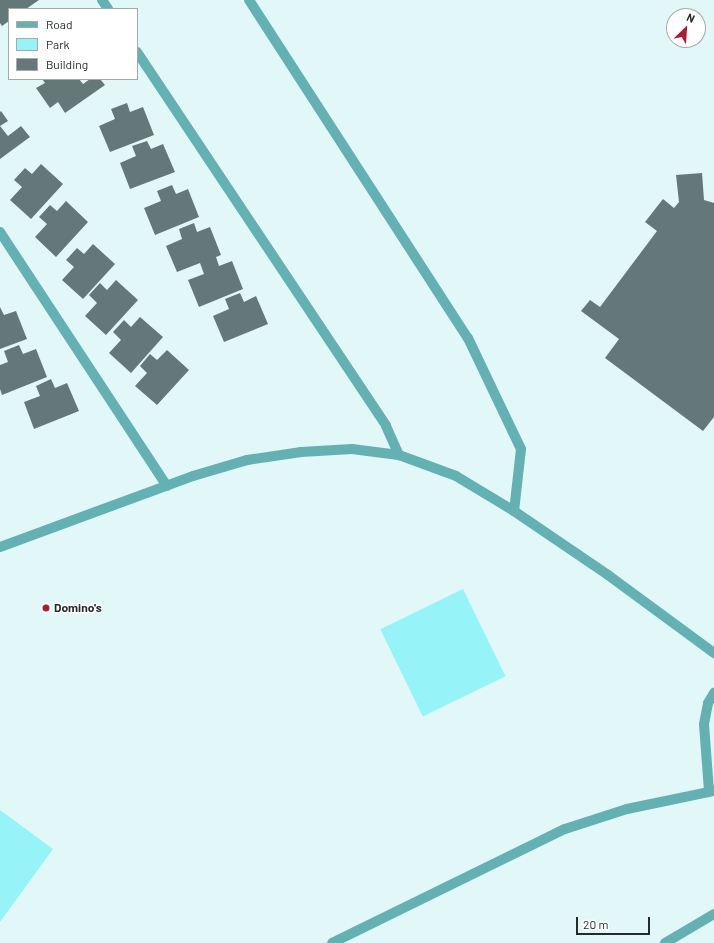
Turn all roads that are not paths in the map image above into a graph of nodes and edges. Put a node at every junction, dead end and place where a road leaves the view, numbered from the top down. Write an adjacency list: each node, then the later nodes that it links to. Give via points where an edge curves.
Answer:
1 (249, 0): 6 (street, via 468,338 521,449)
2 (138, 54): 4 (street, via 386,426)
3 (0, 232): 5 (street)
4 (399, 455): 5 (street, via 352,449 286,454 247,460); 6 (street, via 456,476)
5 (167, 486): 7 (street)
6 (514, 510): 8 (street)
7 (0, 547)
8 (714, 653)
9 (714, 692): 10 (street, via 708,703 704,724)
10 (711, 791): 12 (street, via 627,809 565,828)
11 (714, 914): 13 (street)
12 (332, 943)
13 (665, 943)

